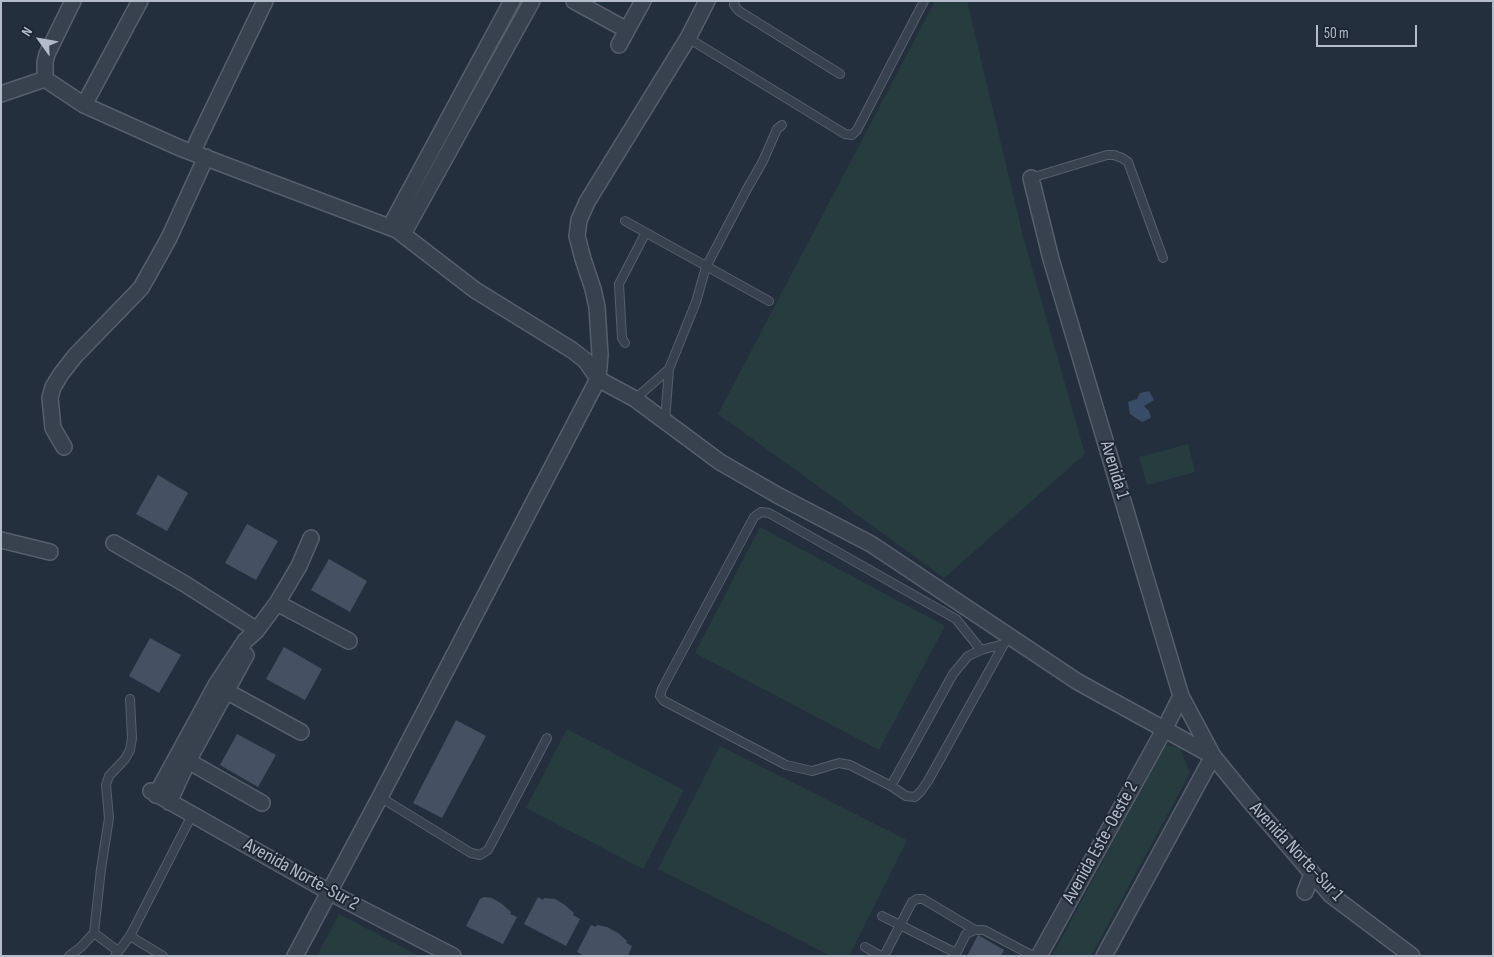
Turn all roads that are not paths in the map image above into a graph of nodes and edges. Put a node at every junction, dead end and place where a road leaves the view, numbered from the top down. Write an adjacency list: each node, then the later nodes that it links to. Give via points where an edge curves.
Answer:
1 (73, 1): 15 (street, via 47,54)
2 (140, 1): 17 (street)
3 (265, 1): 19 (street, via 197,142)
4 (512, 1): 22 (street)
5 (532, 1): 22 (street)
6 (574, 1): 11 (street)
7 (643, 1): 11 (street)
8 (707, 1): 12 (street)
9 (736, 1): 14 (lane, via 734,5 739,11)
10 (924, 1): 12 (lane, via 852,135 845,134)
11 (627, 30): 13 (street)
12 (688, 38): 29 (street, via 579,220 577,236 594,289 600,355)
13 (619, 45)
14 (840, 74)
15 (45, 79): 16 (street); 17 (street)
16 (1, 94)
17 (84, 105): 19 (street)
18 (782, 124): 25 (lane)
19 (200, 155): 22 (street); 32 (street, via 169,238 140,288 75,356 53,387 50,401 53,428)
20 (1031, 178): 24 (lane, via 1107,155 1122,158 1128,162); 43 (street, Avenida 1, via 1051,259)
21 (625, 221): 23 (lane)
22 (397, 231): 29 (street, via 475,290 572,350 586,361)
23 (645, 234): 25 (lane); 27 (lane, via 619,284)
24 (1163, 258)
25 (706, 267): 26 (lane); 28 (lane, via 696,302)
26 (769, 301)
27 (625, 344)
28 (669, 369): 30 (lane); 31 (lane)
29 (598, 379): 30 (street); 51 (street)
30 (635, 399): 31 (street)
31 (665, 422): 39 (street, via 740,475 871,544)
32 (64, 447)
33 (312, 538): 37 (street)
34 (1, 540): 36 (street)
35 (114, 543): 38 (street)
36 (50, 552)
37 (278, 603): 38 (street); 40 (street)
38 (257, 630): 42 (street, via 252,646)
39 (1007, 640): 41 (lane); 45 (street); 50 (lane, via 921,791 915,797 906,796)
40 (349, 641)
41 (981, 650): 50 (lane, via 968,656 953,674); 50 (lane, via 956,619 946,613 769,513 761,512 754,517 660,696 786,765 812,771 839,763 850,765)
42 (220, 688): 46 (street); 49 (street)
43 (1181, 696): 45 (street, Avenida Este-Oeste 2); 48 (street, Avenida 1)
44 (130, 699): 60 (lane, via 130,750 109,776 106,785 109,818)
45 (1164, 730): 48 (street); 71 (street, Avenida Este-Oeste 2)
46 (302, 732)
47 (547, 738): 51 (lane, via 488,850 480,856)
48 (1213, 756): 54 (street, Avenida Norte-Sur 1); 72 (street)
49 (183, 758): 52 (street); 53 (street, Avenida Norte-Sur 2, via 159,796)
50 (891, 786)
51 (380, 797): 55 (street)
52 (262, 803)
53 (192, 815): 55 (street, Avenida Norte-Sur 2); 61 (lane)
54 (1312, 874): 56 (street); 73 (street, Avenida Norte-Sur 1, via 1331,895)
55 (329, 892): 67 (street); 68 (street, Avenida Norte-Sur 2)
56 (1305, 892)
57 (882, 916): 58 (lane)
58 (900, 925): 59 (lane, via 917,898); 64 (lane); 69 (lane)
59 (975, 930): 64 (lane, via 966,934); 70 (lane, via 984,930)
60 (94, 933): 63 (lane); 65 (lane)
61 (130, 936): 63 (lane); 66 (lane)
62 (865, 947): 69 (lane)
63 (117, 953)
64 (956, 955)
65 (68, 956)
66 (163, 956)
67 (295, 956)
68 (453, 956)
69 (882, 956)
70 (1033, 956)
71 (1039, 956)
72 (1104, 956)
73 (1412, 956)

